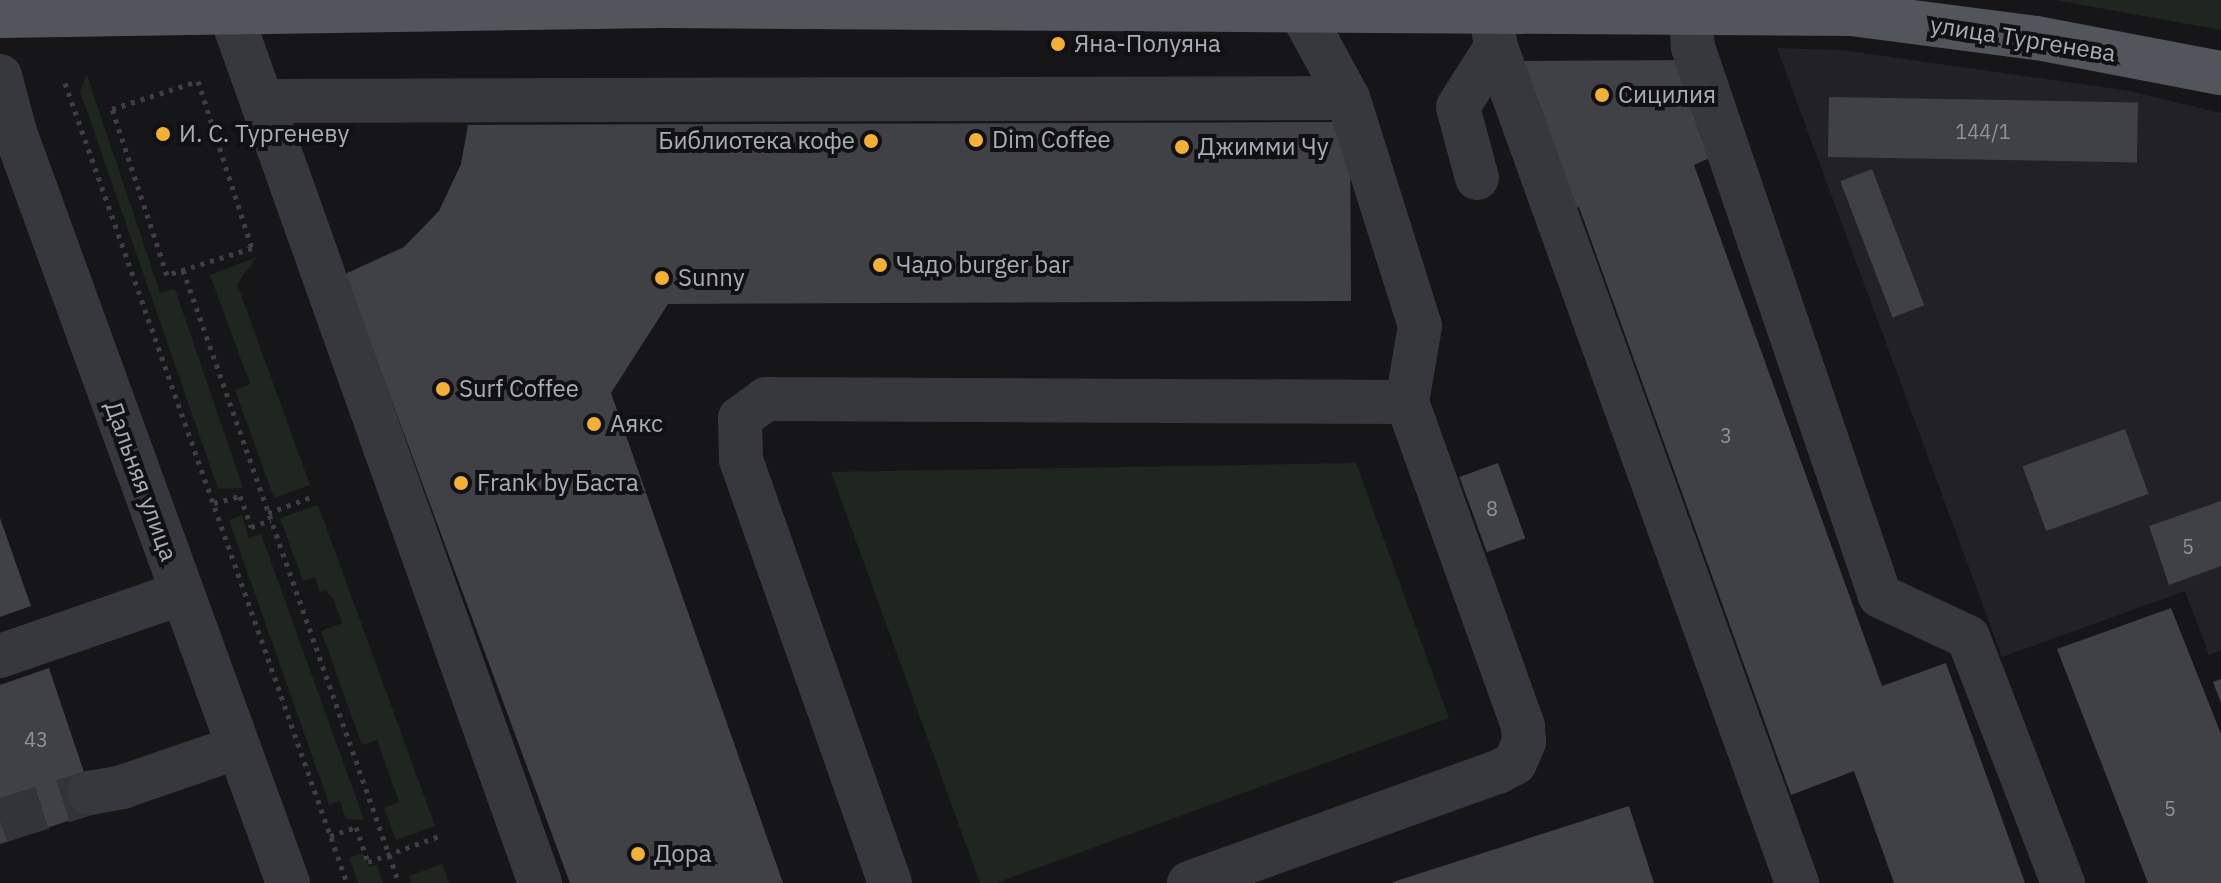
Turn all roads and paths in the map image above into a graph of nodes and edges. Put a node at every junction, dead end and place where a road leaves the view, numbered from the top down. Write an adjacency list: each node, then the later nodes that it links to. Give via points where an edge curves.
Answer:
1 (670, 3): 2 (main road, улица Тургенева); 4 (main road, улица Тургенева)
2 (924, 4): 3 (main road, улица Тургенева)
3 (1300, 10): 7 (main road, улица Тургенева); 12 (street)
4 (230, 12): 6 (main road, улица Тургенева); 11 (street)
5 (1691, 13): 7 (main road, улица Тургенева); 8 (main road, улица Тургенева, via 1851,14 2037,38); 34 (street, via 1693,47 1880,596 1968,637)
6 (0, 16)
7 (1494, 30): 13 (street, via 1458,107); 33 (street)
8 (2221, 73)
9 (0, 76): 20 (street, Дальняя улица, via 15,132)
10 (65, 83): 17 (path)
11 (264, 101): 12 (street); 30 (street)
12 (1323, 106): 15 (street, via 1420,326)
13 (1477, 178)
14 (183, 270): 14 (path, via 167,275 112,109 198,81 252,248); 18 (path)
15 (1407, 402): 31 (street, via 766,399 740,418 741,459); 32 (street, via 1523,726 1524,742 1515,763)
16 (314, 496): 18 (path)
17 (214, 503): 19 (path, via 240,496 251,527); 24 (path)
18 (268, 513): 19 (path)
19 (271, 520): 26 (path)
20 (182, 593): 21 (street); 22 (street, Дальняя улица)
21 (0, 656)
22 (238, 747): 23 (street, via 122,787); 27 (street, Дальняя улица)
23 (89, 793)
24 (330, 836): 26 (path, via 356,827 368,862); 28 (path)
25 (439, 836): 26 (path)
26 (389, 854): 29 (path)
27 (288, 883)
28 (347, 883)
29 (399, 883)
30 (540, 883)
31 (890, 883)
32 (1189, 883)
33 (1797, 883)
34 (2063, 883)

